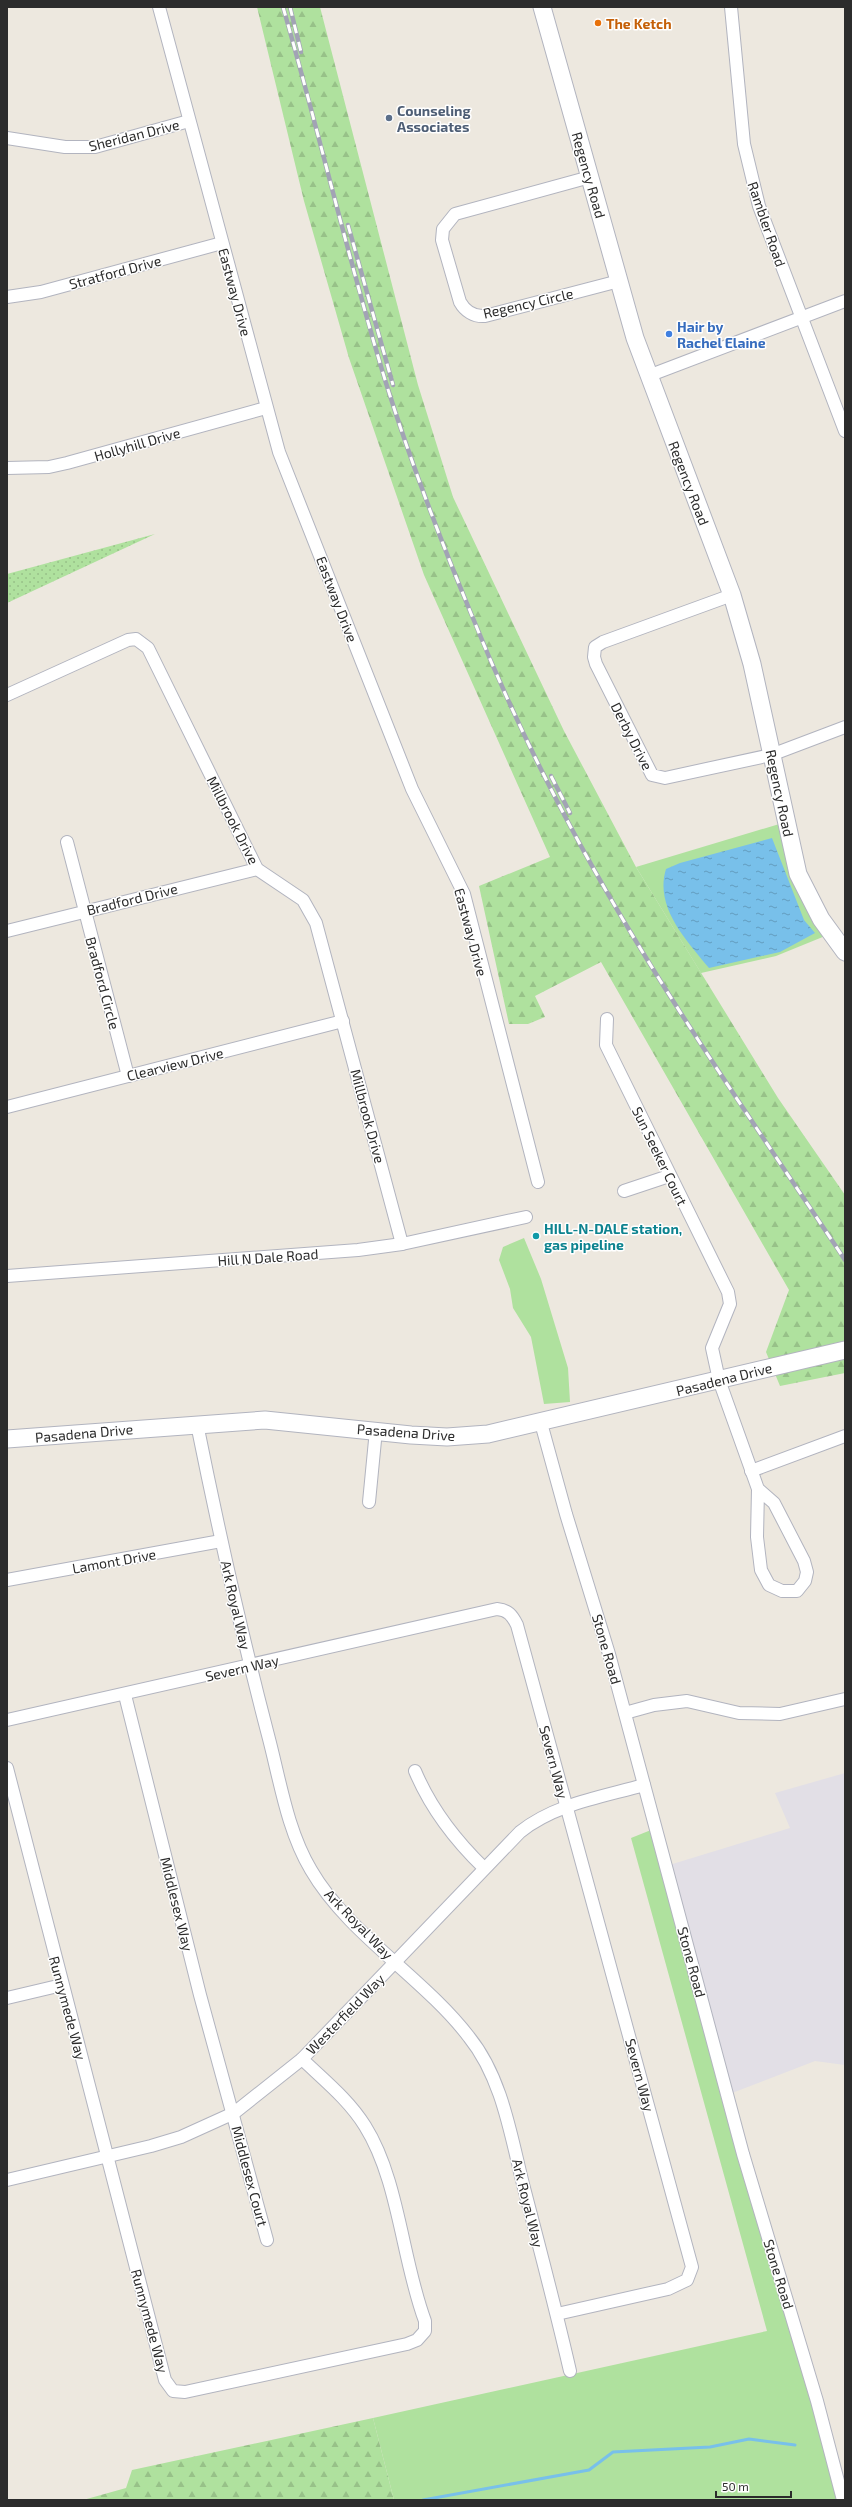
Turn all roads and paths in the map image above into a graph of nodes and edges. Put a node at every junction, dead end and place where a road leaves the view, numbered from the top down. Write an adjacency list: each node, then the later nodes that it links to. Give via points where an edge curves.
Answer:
1 (159, 7): 4 (street, Eastway Drive)
2 (542, 7): 6 (street, Regency Road)
3 (731, 7): 11 (street, Rambler Road, via 744,144 749,170 765,226)
4 (189, 121): 5 (street, Sheridan Drive, via 95,147 65,147); 7 (street, Eastway Drive)
5 (7, 138)
6 (590, 177): 8 (street, Regency Road); 8 (street, Regency Circle, via 455,214 443,228 445,248 460,302 470,313 480,316)
7 (222, 243): 9 (street, Stratford Drive, via 41,292); 13 (street, Eastway Drive)
8 (619, 281): 12 (street, Regency Road)
9 (7, 297)
10 (845, 301): 11 (street)
11 (801, 318): 12 (street); 14 (street, Rambler Road)
12 (648, 376): 16 (street, Regency Road)
13 (266, 408): 15 (street, Hollyhill Drive, via 67,463 49,467); 30 (street, Eastway Drive, via 291,483 400,759 464,894)
14 (845, 431)
15 (7, 468)
16 (732, 595): 19 (street, Regency Road, via 752,664); 19 (street, Derby Drive, via 603,642 595,647 594,657 654,777 665,778)
17 (7, 695): 21 (street, Millbrook Drive, via 128,640 136,639 143,642)
18 (845, 727): 19 (street, Derby Drive)
19 (771, 754): 24 (street, Regency Road, via 798,874 820,919)
20 (67, 842): 22 (street, Bradford Circle)
21 (257, 869): 22 (street, Bradford Drive); 26 (street, Millbrook Drive, via 291,890 310,910 323,943)
22 (84, 911): 23 (street, Bradford Drive); 27 (street, Bradford Circle)
23 (7, 931)
24 (845, 952)
25 (607, 1019): 29 (street, Sun Seeker Court, via 606,1045)
26 (343, 1022): 27 (street, Clearview Drive); 33 (street, Millbrook Drive)
27 (128, 1076): 28 (street, Clearview Drive)
28 (7, 1107)
29 (669, 1176): 31 (street); 36 (street, Sun Seeker Court, via 728,1292 730,1304 712,1348)
30 (538, 1182)
31 (624, 1191)
32 (526, 1217): 33 (street, Hill N Dale Road)
33 (402, 1244): 34 (street, Hill N Dale Road, via 324,1253)
34 (7, 1276)
35 (845, 1350): 36 (street, Pasadena Drive)
36 (719, 1380): 37 (street, Pasadena Drive); 42 (street, Sun Seeker Court)
37 (542, 1423): 39 (street, Pasadena Drive, via 462,1437 411,1435); 50 (street, Stone Road)
38 (197, 1424): 39 (street, Pasadena Drive, via 265,1420); 41 (street, Pasadena Drive); 45 (street, Ark Royal Way)
39 (376, 1430): 44 (street)
40 (845, 1436): 42 (street)
41 (7, 1439)
42 (751, 1471): 43 (street, Sun Seeker Court)
43 (758, 1489): 43 (street, via 774,1503 804,1561 807,1572 805,1581 797,1590 782,1591 769,1585 761,1570 757,1537)
44 (369, 1502)
45 (221, 1541): 46 (street, Lamont Drive); 47 (street, Ark Royal Way)
46 (7, 1580)
47 (250, 1666): 48 (street, Severn Way); 55 (street, Severn Way, via 497,1609 508,1612 517,1625); 57 (street, Ark Royal Way, via 291,1821 311,1870 339,1907)
48 (124, 1695): 51 (street, Severn Way); 61 (street, Middlesex Way, via 200,1995)
49 (845, 1699): 50 (street, via 780,1714 740,1713 687,1701 654,1705)
50 (625, 1713): 54 (street, Stone Road)
51 (7, 1720)
52 (7, 1768): 58 (street, Runnymede Way)
53 (415, 1771): 56 (street, via 423,1790 448,1829)
54 (644, 1785): 55 (street, Westerfield Way); 67 (street, Stone Road, via 743,2154)
55 (566, 1807): 56 (street, Westerfield Way, via 527,1826); 65 (street, Severn Way, via 692,2267 687,2280 668,2289)
56 (484, 1868): 57 (street, Westerfield Way)
57 (395, 1962): 60 (street, Westerfield Way); 65 (street, Ark Royal Way, via 459,2024 477,2047 491,2072 508,2124)
58 (62, 1985): 59 (street); 62 (street, Runnymede Way)
59 (7, 1998)
60 (302, 2059): 61 (street, Westerfield Way); 62 (street, Runnymede Way, via 358,2115 381,2160 425,2321 425,2331 417,2340 185,2392 173,2391 165,2380)
61 (234, 2113): 62 (street, Westerfield Way, via 181,2137); 64 (street, Middlesex Court)
62 (107, 2157): 63 (street, Westerfield Way)
63 (7, 2180)
64 (267, 2240)
65 (557, 2314): 66 (street, Ark Royal Way)
66 (570, 2371)
67 (840, 2466): 68 (street, Stone Road)
68 (844, 2500)

